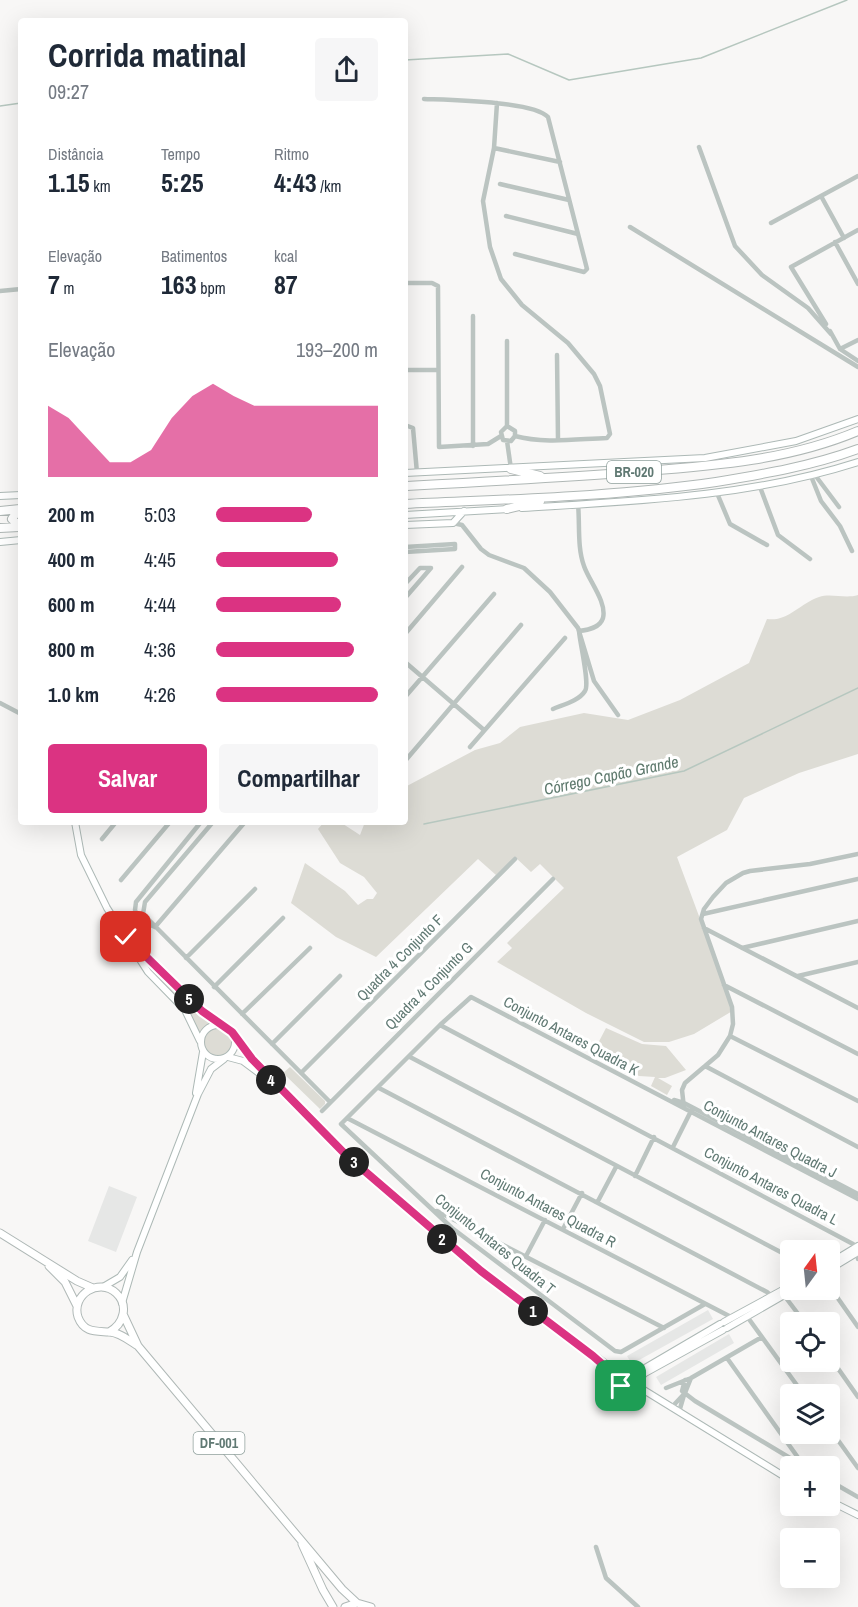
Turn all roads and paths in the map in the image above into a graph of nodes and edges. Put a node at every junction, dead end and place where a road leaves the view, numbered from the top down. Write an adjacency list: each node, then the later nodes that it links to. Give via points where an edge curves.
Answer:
1 (424, 99): 2 (street)
2 (497, 103): 3 (street); 5 (street, via 545,114)
3 (494, 147): 5 (street); 38 (street, via 483,201 490,247 501,279 522,305 568,342 600,386 608,438)
4 (699, 147): 23 (street, via 735,246 762,275 808,308)
5 (560, 162): 9 (street)
6 (858, 176): 8 (street)
7 (500, 184): 9 (street)
8 (821, 196): 11 (street); 15 (street)
9 (569, 200): 14 (street)
10 (506, 216): 14 (street)
11 (771, 223)
12 (630, 227): 29 (street)
13 (858, 230): 15 (street)
14 (578, 234): 17 (street, via 586,272)
15 (844, 238): 16 (street)
16 (835, 242): 19 (street); 23 (street, via 793,265 791,270)
17 (515, 254)
18 (408, 283): 31 (street, via 438,286)
19 (858, 284)
20 (18, 289): 21 (street)
21 (0, 291)
22 (473, 316): 40 (street)
23 (831, 334): 26 (street)
24 (858, 340): 26 (street)
25 (507, 341): 34 (street)
26 (840, 349): 28 (street)
27 (557, 355): 38 (street)
28 (858, 361)
29 (858, 367)
30 (408, 370): 31 (street)
31 (438, 370): 40 (street, via 439,447)
32 (858, 419): 43 (main road, via 796,441 705,458)
33 (408, 426): 45 (street, via 412,428)
34 (507, 426): 36 (street); 37 (street, via 515,431)
35 (858, 431): 47 (highway, BR-020, via 816,446 759,459)
36 (501, 436): 39 (street); 40 (street, via 488,444)
37 (515, 436): 38 (street); 39 (street)
38 (558, 440)
39 (507, 441): 43 (street)
40 (473, 446)
41 (858, 449): 53 (highway, BR-020, via 772,473 689,486)
42 (858, 462): 46 (main road)
43 (511, 469): 45 (main road); 47 (highway)
44 (408, 473): 45 (main road)
45 (417, 473)
46 (813, 475): 49 (main road); 56 (street); 72 (street, via 821,501)
47 (550, 479): 48 (highway, BR-020)
48 (408, 486)
49 (760, 487): 50 (main road); 74 (street, via 778,535)
50 (717, 493): 55 (main road); 70 (street, via 730,524)
51 (18, 495): 52 (main road)
52 (0, 496)
53 (557, 496): 54 (highway, BR-020); 58 (highway)
54 (408, 504)
55 (578, 504): 58 (main road); 81 (street, via 583,563 604,616 601,623)
56 (839, 507)
57 (18, 509): 59 (highway)
58 (507, 509): 60 (main road)
59 (0, 511)
60 (464, 511): 62 (main road); 63 (main road)
61 (18, 512): 64 (highway, via 12,519)
62 (408, 515)
63 (453, 523): 65 (main road); 81 (street, via 462,525 472,541 489,555 524,568 539,579)
64 (18, 524)
65 (408, 525)
66 (18, 526): 67 (highway)
67 (0, 528)
68 (18, 540): 69 (main road)
69 (0, 542)
70 (767, 545)
71 (408, 546): 73 (street, via 446,547)
72 (852, 551)
73 (408, 552)
74 (810, 559)
75 (462, 567): 80 (street)
76 (408, 581): 77 (street, via 420,568 431,568)
77 (408, 594)
78 (494, 594): 84 (street)
79 (521, 625): 87 (street)
80 (408, 630)
81 (579, 631): 88 (street, via 588,686 580,697); 90 (street, via 594,681)
82 (565, 638): 91 (street)
83 (408, 665): 84 (street)
84 (422, 677): 85 (street); 87 (street)
85 (408, 693)
86 (0, 703): 89 (street)
87 (453, 704): 91 (street); 93 (street)
88 (553, 709)
89 (18, 712)
90 (618, 715)
91 (484, 730): 92 (street)
92 (470, 747)
93 (408, 757)
94 (76, 825): 114 (main road, via 89,874)
95 (113, 825): 100 (street)
96 (167, 825): 107 (street)
97 (198, 825): 103 (street)
98 (210, 825): 104 (street)
99 (242, 825): 112 (street)
100 (102, 838)
101 (858, 854): 109 (street, via 750,870 726,883)
102 (515, 859): 136 (street, Quadra 4 Conjunto F)
103 (162, 868): 104 (street); 112 (street, via 135,906 139,920)
104 (169, 873): 112 (street, via 142,907 144,916)
105 (553, 879): 142 (street, Quadra 4 Conjunto G)
106 (858, 879): 109 (street)
107 (120, 880)
108 (255, 890): 117 (street)
109 (703, 914): 113 (street)
110 (283, 918): 122 (street)
111 (858, 921): 116 (street)
112 (155, 927): 117 (street)
113 (704, 928): 116 (street); 121 (street)
114 (126, 937): 125 (main road); 129 (main road, via 148,972 185,1010)
115 (310, 948): 124 (street)
116 (742, 948): 120 (street)
117 (186, 958): 122 (street)
118 (858, 962): 120 (street)
119 (340, 976): 130 (street)
120 (798, 976): 123 (street)
121 (724, 985): 128 (street, via 733,1017); 132 (street)
122 (214, 987): 124 (street)
123 (856, 1006)
124 (243, 1014): 130 (street)
125 (219, 1025): 127 (main road, via 229,1028); 129 (main road, via 209,1027)
126 (440, 1025): 133 (street); 140 (street, Conjunto Antares Quadra K, via 468,997); 148 (street, Conjunto Antares Quadra L)
127 (235, 1036): 134 (main road, via 235,1048); 139 (main road)
128 (730, 1036): 135 (street); 141 (street)
129 (200, 1041): 131 (main road)
130 (272, 1044): 136 (street)
131 (203, 1052): 134 (main road, via 215,1059); 144 (main road)
132 (858, 1054)
133 (410, 1057): 137 (street); 151 (street)
134 (226, 1058): 139 (main road, via 250,1065); 144 (main road, via 211,1069)
135 (705, 1066): 138 (street, via 689,1077); 150 (street)
136 (301, 1073): 142 (street)
137 (379, 1088): 147 (street); 154 (street)
138 (682, 1090): 140 (street); 143 (street)
139 (282, 1091): 188 (main road, via 346,1155 448,1244)
140 (671, 1101): 143 (street, Conjunto Antares Quadra J)
141 (858, 1101)
142 (330, 1102): 146 (street, Quadra 4 Conjunto G)
143 (684, 1105): 145 (street, Conjunto Antares Quadra J)
144 (193, 1108): 165 (main road)
145 (692, 1109): 149 (street); 153 (street, Conjunto Antares Quadra J)
146 (322, 1111)
147 (347, 1118): 158 (street, Conjunto Antares Quadra T, via 341,1124); 159 (street, Conjunto Antares Quadra R)
148 (654, 1137): 149 (street, Conjunto Antares Quadra L); 152 (street)
149 (673, 1147): 164 (street, Conjunto Antares Quadra L)
150 (858, 1147)
151 (616, 1167): 152 (street); 157 (street)
152 (635, 1176): 166 (street)
153 (843, 1189): 155 (street, Conjunto Antares Quadra J); 156 (street, Conjunto Antares Quadra J)
154 (582, 1193): 157 (street); 162 (street)
155 (858, 1194)
156 (858, 1199)
157 (598, 1201): 175 (street)
158 (429, 1207): 160 (street); 161 (street, Conjunto Antares Quadra T)
159 (545, 1220): 162 (street, Conjunto Antares Quadra R); 168 (street)
160 (457, 1221): 161 (street); 168 (street)
161 (452, 1228): 184 (street, Conjunto Antares Quadra T, via 615,1351 621,1352)
162 (563, 1229): 178 (street, Conjunto Antares Quadra R)
163 (0, 1233): 167 (main road, DF-001)
164 (858, 1250): 169 (main road); 170 (street); 171 (main road)
165 (137, 1252): 172 (main road, via 120,1277); 177 (main road)
166 (780, 1252)
167 (38, 1256): 173 (main road, DF-001); 179 (main road, DF-001, via 64,1282)
168 (526, 1256): 184 (street)
169 (840, 1258)
170 (858, 1259)
171 (840, 1262)
172 (103, 1287): 173 (main road); 177 (main road, via 117,1294)
173 (93, 1288): 179 (main road, via 83,1294)
174 (780, 1295): 175 (main road)
175 (774, 1299): 181 (main road)
176 (839, 1300): 183 (street)
177 (122, 1303): 180 (main road, DF-001)
178 (705, 1304): 182 (street, Conjunto Antares Quadra R); 184 (street)
179 (77, 1306): 185 (main road, DF-001, via 78,1317 88,1329)
180 (123, 1314): 185 (main road, via 120,1323); 187 (main road, DF-001)
181 (746, 1314): 182 (main road); 186 (street)
182 (734, 1321): 189 (main road)
183 (858, 1327)
184 (663, 1328)
185 (109, 1332): 187 (main road, DF-001)
186 (762, 1337): 190 (street); 198 (street)
187 (138, 1346): 216 (main road, DF-001)
188 (593, 1356): 193 (main road); 196 (main road)
189 (668, 1358): 192 (main road); 193 (main road)
190 (727, 1358): 194 (street); 209 (street)
191 (840, 1371): 203 (street)
192 (645, 1373): 197 (main road); 201 (main road)
193 (626, 1378): 196 (main road); 197 (main road)
194 (691, 1378): 195 (street); 202 (street)
195 (684, 1380): 199 (street); 202 (street)
196 (621, 1384): 200 (main road)
197 (634, 1384): 200 (main road); 201 (main road)
198 (796, 1384)
199 (666, 1388)
200 (629, 1390): 204 (main road)
201 (648, 1392): 204 (main road)
202 (685, 1394): 205 (street); 206 (street); 208 (street)
203 (858, 1397)
204 (662, 1402): 205 (main road)
205 (671, 1408): 206 (main road)
206 (679, 1413): 211 (main road)
207 (840, 1443): 210 (street)
208 (787, 1456)
209 (799, 1456)
210 (858, 1468)
211 (780, 1474)
212 (840, 1487): 213 (street)
213 (858, 1497)
214 (840, 1506): 215 (main road)
215 (858, 1515)
216 (300, 1539): 218 (main road, DF-001); 219 (main road, DF-001)
217 (597, 1547): 222 (street, via 606,1578)
218 (357, 1603): 220 (main road); 221 (main road, DF-001)
219 (333, 1607)
220 (345, 1607)
221 (371, 1607)
222 (638, 1607)

